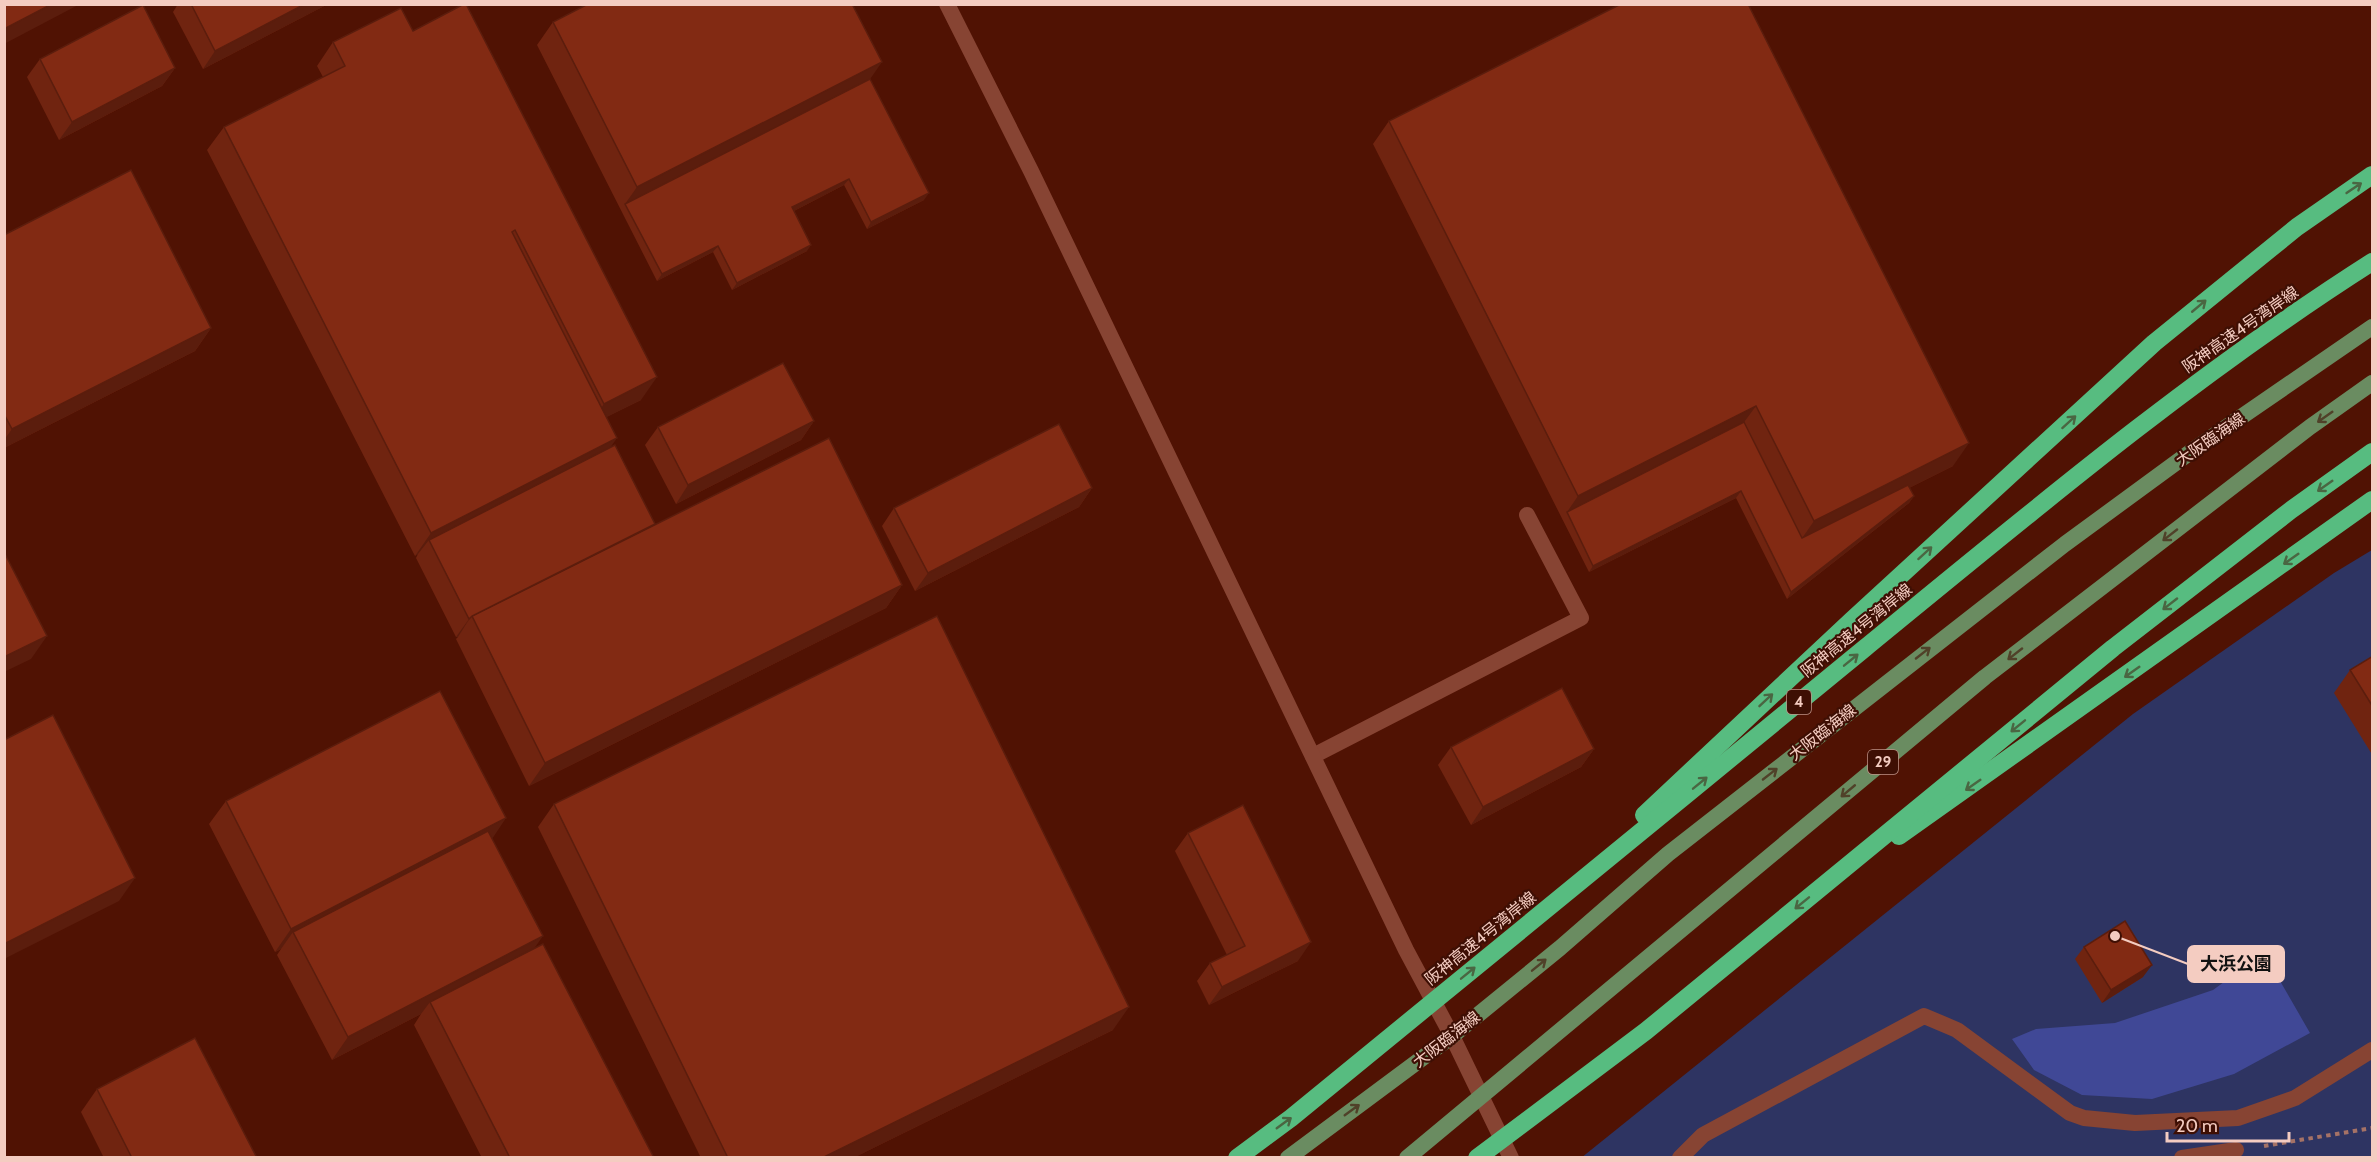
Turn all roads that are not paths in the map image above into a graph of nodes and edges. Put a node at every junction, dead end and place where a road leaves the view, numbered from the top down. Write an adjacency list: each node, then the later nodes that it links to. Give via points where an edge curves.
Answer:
1 (948, 4): 9 (street)
2 (2373, 175): 11 (highway, one-way to 2, via 2154,343 2297,227)
3 (2373, 262): 11 (highway, 阪神高速4号湾岸線 / 4, one-way to 3, via 2059,489 2193,386)
4 (2373, 327): 12 (main road, 大阪臨海線, one-way to 4, via 1668,854 1953,629 2196,448)
5 (2373, 383): 14 (main road, 29, one-way to 14, via 1985,677)
6 (2373, 452): 10 (highway, one-way to 10, via 2291,510 2113,648)
7 (2373, 500): 10 (highway, one-way to 10, via 1919,823)
8 (1527, 515): 9 (street, via 1581,618)
9 (1313, 756): 12 (street)
10 (1825, 884): 19 (highway, one-way to 19, via 1646,1031)
11 (1525, 927): 16 (highway, 阪神高速4号湾岸線 / 4, one-way to 11)
12 (1452, 1036): 14 (street); 17 (main road, 大阪臨海線, one-way to 12)
13 (2373, 1050): 21 (street, via 2295,1098 2238,1118 2135,1123 2070,1113 1957,1030 1924,1016 1703,1135)
14 (1481, 1097): 18 (main road, 29); 20 (street)
15 (2236, 1150): 22 (street)
16 (1237, 1158)
17 (1288, 1158)
18 (1407, 1158)
19 (1477, 1158)
20 (1511, 1158)
21 (1680, 1158)
22 (2182, 1158)

